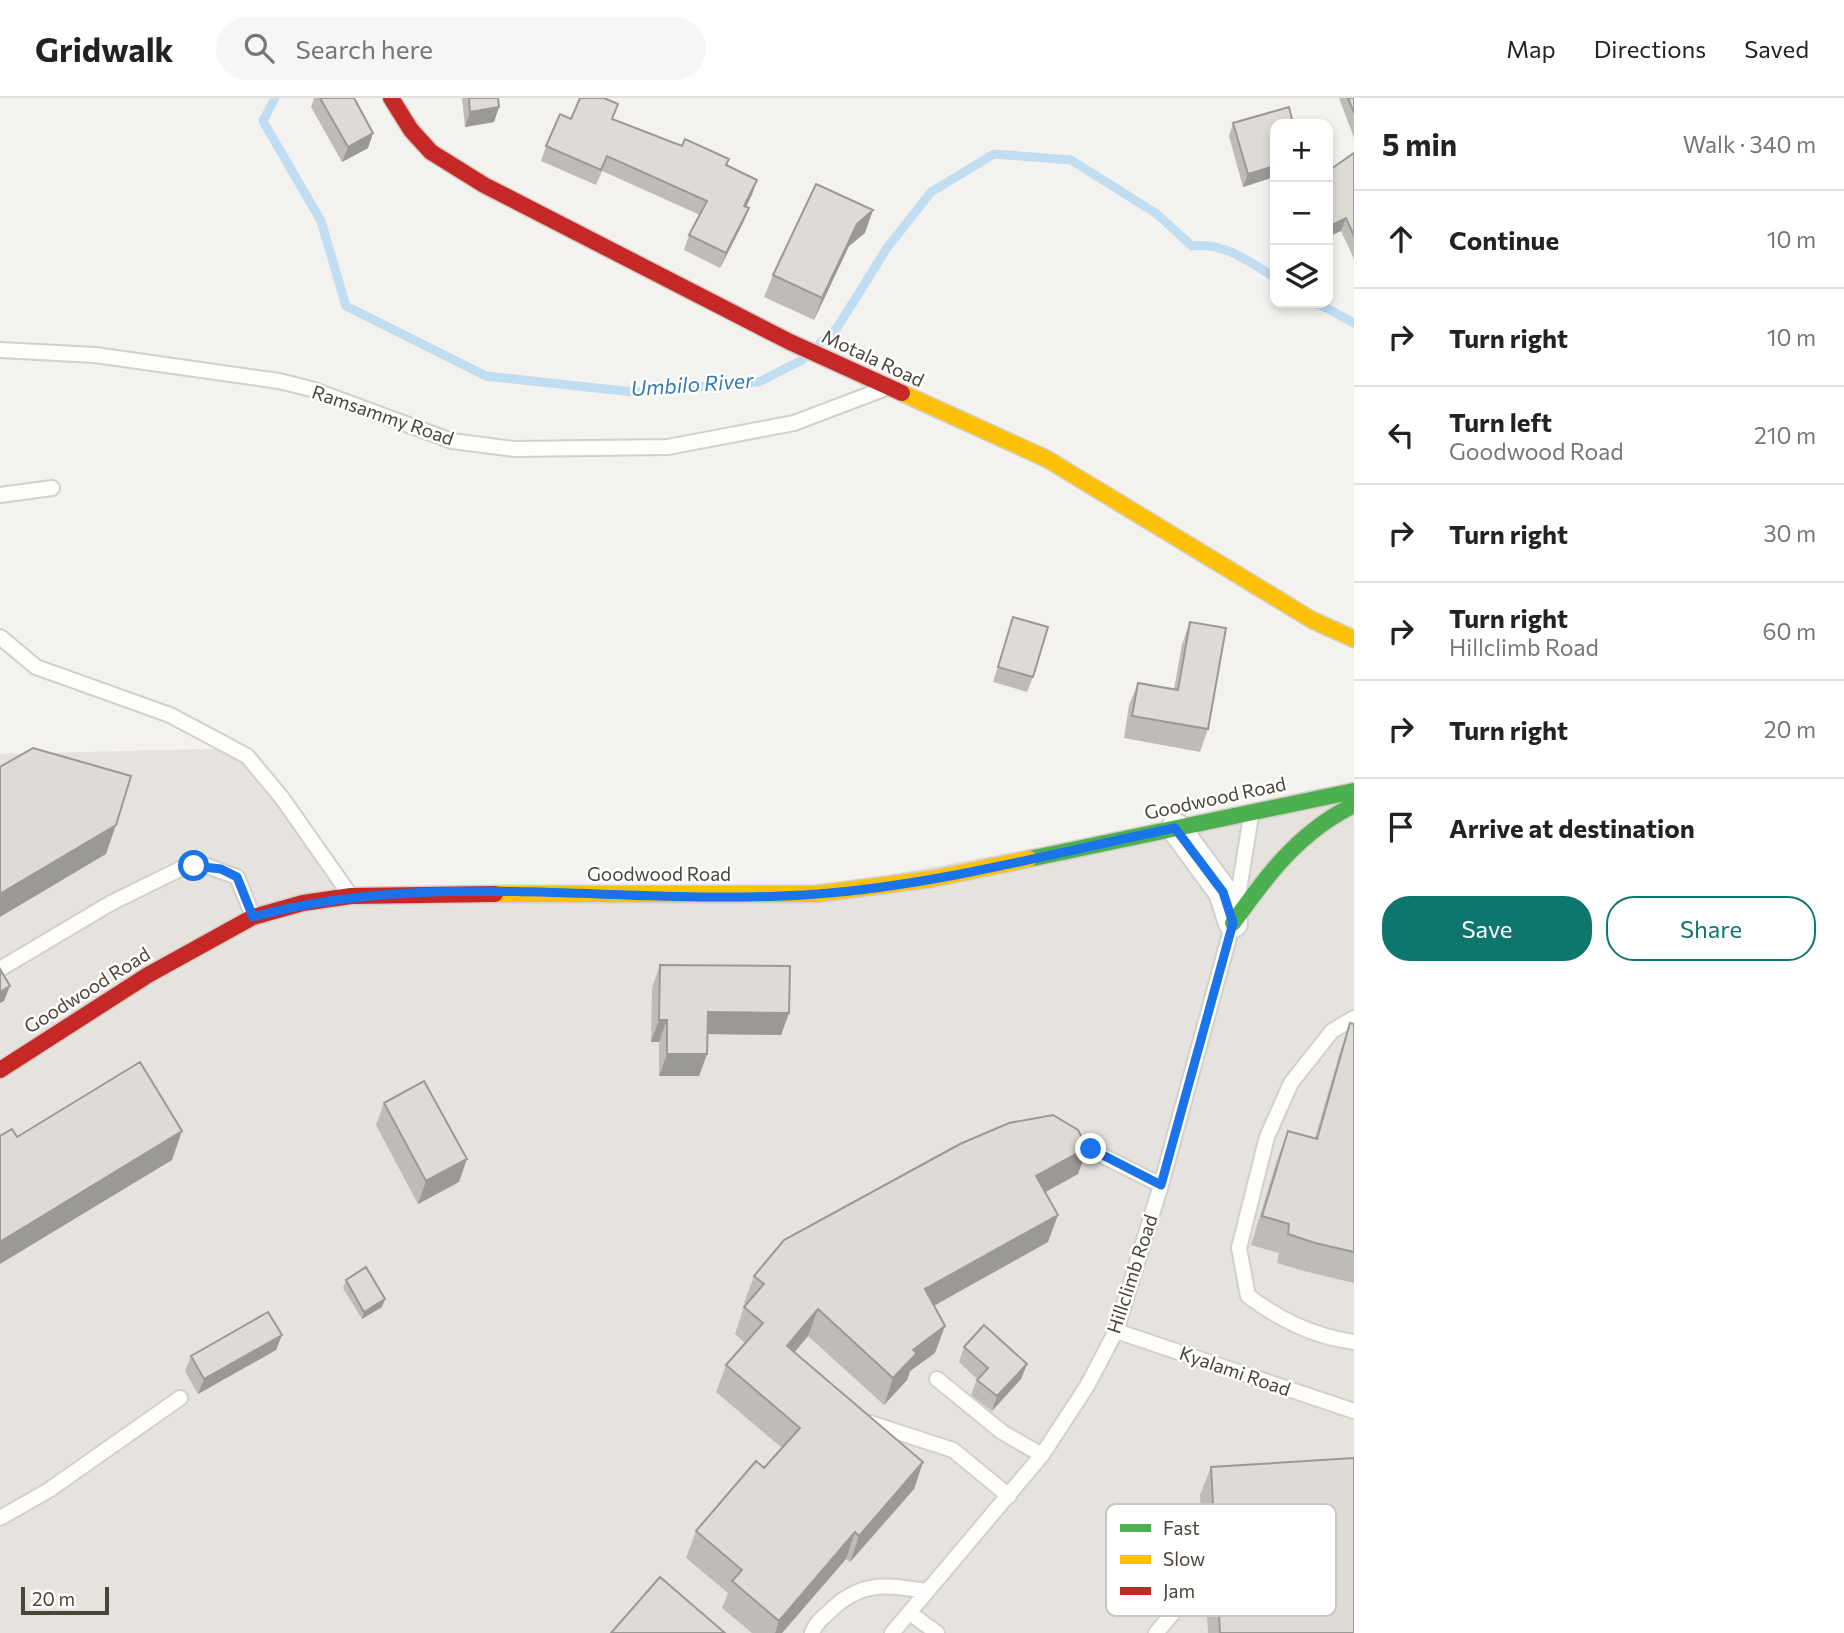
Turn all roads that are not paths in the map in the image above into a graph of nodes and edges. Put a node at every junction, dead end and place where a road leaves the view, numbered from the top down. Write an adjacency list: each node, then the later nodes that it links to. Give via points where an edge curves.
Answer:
1 (391, 98): 3 (street, Motala Road, via 421,142 441,160)
2 (0, 350): 3 (lane, Ramsammy Road, via 95,355 279,381 452,441 514,449 668,447 794,423)
3 (886, 388): 7 (street, Motala Road, via 1047,460 1312,620)
4 (52, 488): 5 (lane)
5 (0, 495)
6 (0, 637): 12 (lane, via 36,667 170,715 247,756)
7 (1354, 639)
8 (1354, 791): 10 (street, Goodwood Road)
9 (1354, 805): 14 (street, via 1300,837)
10 (1251, 811): 11 (street, Goodwood Road); 14 (lane, Hillclimb Road)
11 (1175, 828): 12 (street, Goodwood Road, via 931,879 816,894); 14 (street, via 1223,892)
12 (351, 896): 13 (street, Goodwood Road)
13 (253, 917): 15 (lane, via 237,877 221,869 194,866 111,903); 17 (street, Goodwood Road, via 148,975)
14 (1233, 923): 19 (lane, Hillclimb Road)
15 (0, 969)
16 (1354, 1018): 21 (lane, via 1332,1031 1290,1083 1267,1137 1239,1248 1248,1296 1286,1322)
17 (0, 1070)
18 (1057, 1133): 19 (lane)
19 (1161, 1185): 20 (lane, Hillclimb Road)
20 (1116, 1331): 24 (lane, Kyalami Road); 26 (lane, Hillclimb Road)
21 (1354, 1342)
22 (937, 1378): 26 (lane, via 1002,1432)
23 (180, 1398): 28 (lane, via 49,1490)
24 (1354, 1411)
25 (859, 1415): 27 (lane, via 877,1426 953,1450)
26 (1042, 1455): 27 (lane, Hillclimb Road)
27 (1009, 1496): 29 (lane, Hillclimb Road)
28 (0, 1518)
29 (927, 1591): 30 (lane, Hillclimb Road); 32 (lane, via 891,1586 859,1590 843,1598)
30 (910, 1613): 33 (lane, Hillclimb Road); 34 (lane)
31 (1170, 1616): 35 (lane)
32 (812, 1633)
33 (892, 1633)
34 (937, 1633)
35 (1156, 1633)

